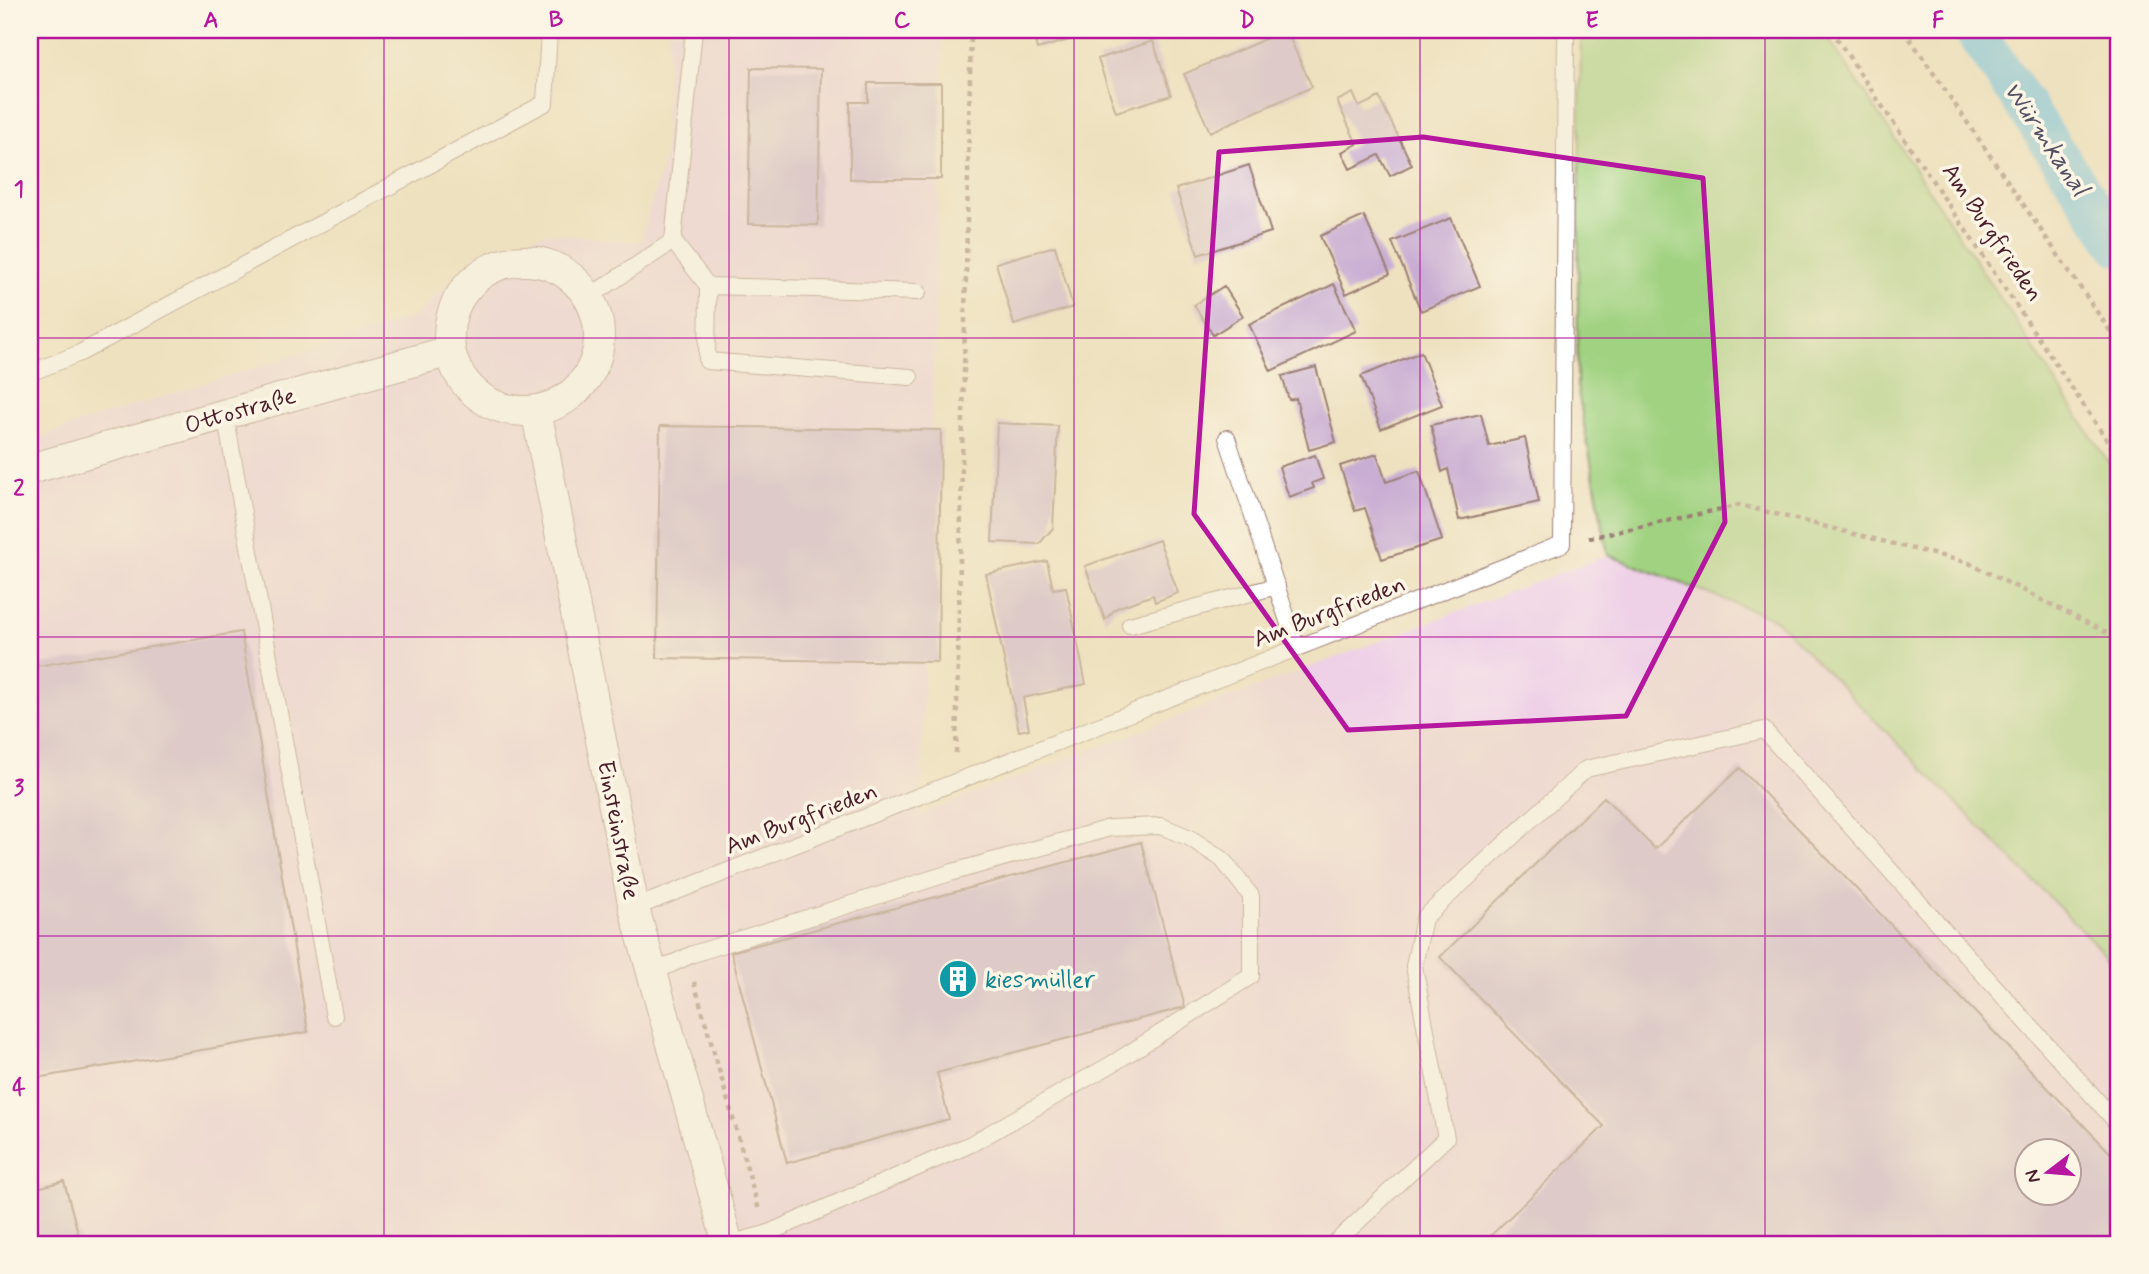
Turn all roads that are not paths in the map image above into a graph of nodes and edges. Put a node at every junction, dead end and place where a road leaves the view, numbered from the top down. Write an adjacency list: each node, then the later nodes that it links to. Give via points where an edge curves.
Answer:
1 (549, 30): 9 (lane, via 545,103 80,353)
2 (694, 30): 4 (lane)
3 (1566, 30): 17 (lane, Am Burgfrieden, via 1562,544)
4 (673, 241): 5 (lane); 7 (lane)
5 (708, 286): 6 (lane); 10 (lane, via 707,361)
6 (918, 292)
7 (589, 297): 8 (street, via 562,270 539,261 514,260 490,267 469,282 455,303 448,327); 11 (street, via 600,332 597,357 586,380 568,397)
8 (450, 351): 11 (street, via 458,374 475,394 496,407); 12 (street, Ottostraße)
9 (30, 373)
10 (910, 377)
11 (536, 410): 18 (street, Einsteinstraße)
12 (225, 414): 14 (street, Ottostraße); 20 (lane)
13 (1227, 438): 15 (lane)
14 (30, 469)
15 (1277, 586): 16 (lane); 17 (lane)
16 (1130, 625)
17 (1297, 648): 18 (lane, Am Burgfrieden)
18 (634, 908): 19 (street, Einsteinstraße)
19 (652, 973): 22 (street, Einsteinstraße); 22 (lane, via 719,946 1110,828 1161,826 1190,838 1222,859 1251,896 1251,976 1112,1064 971,1144 766,1234)
20 (334, 1016)
21 (2119, 1125): 23 (lane, via 1764,730 1586,769 1424,918 1414,966 1446,1138)
22 (728, 1244)
23 (1334, 1244)

